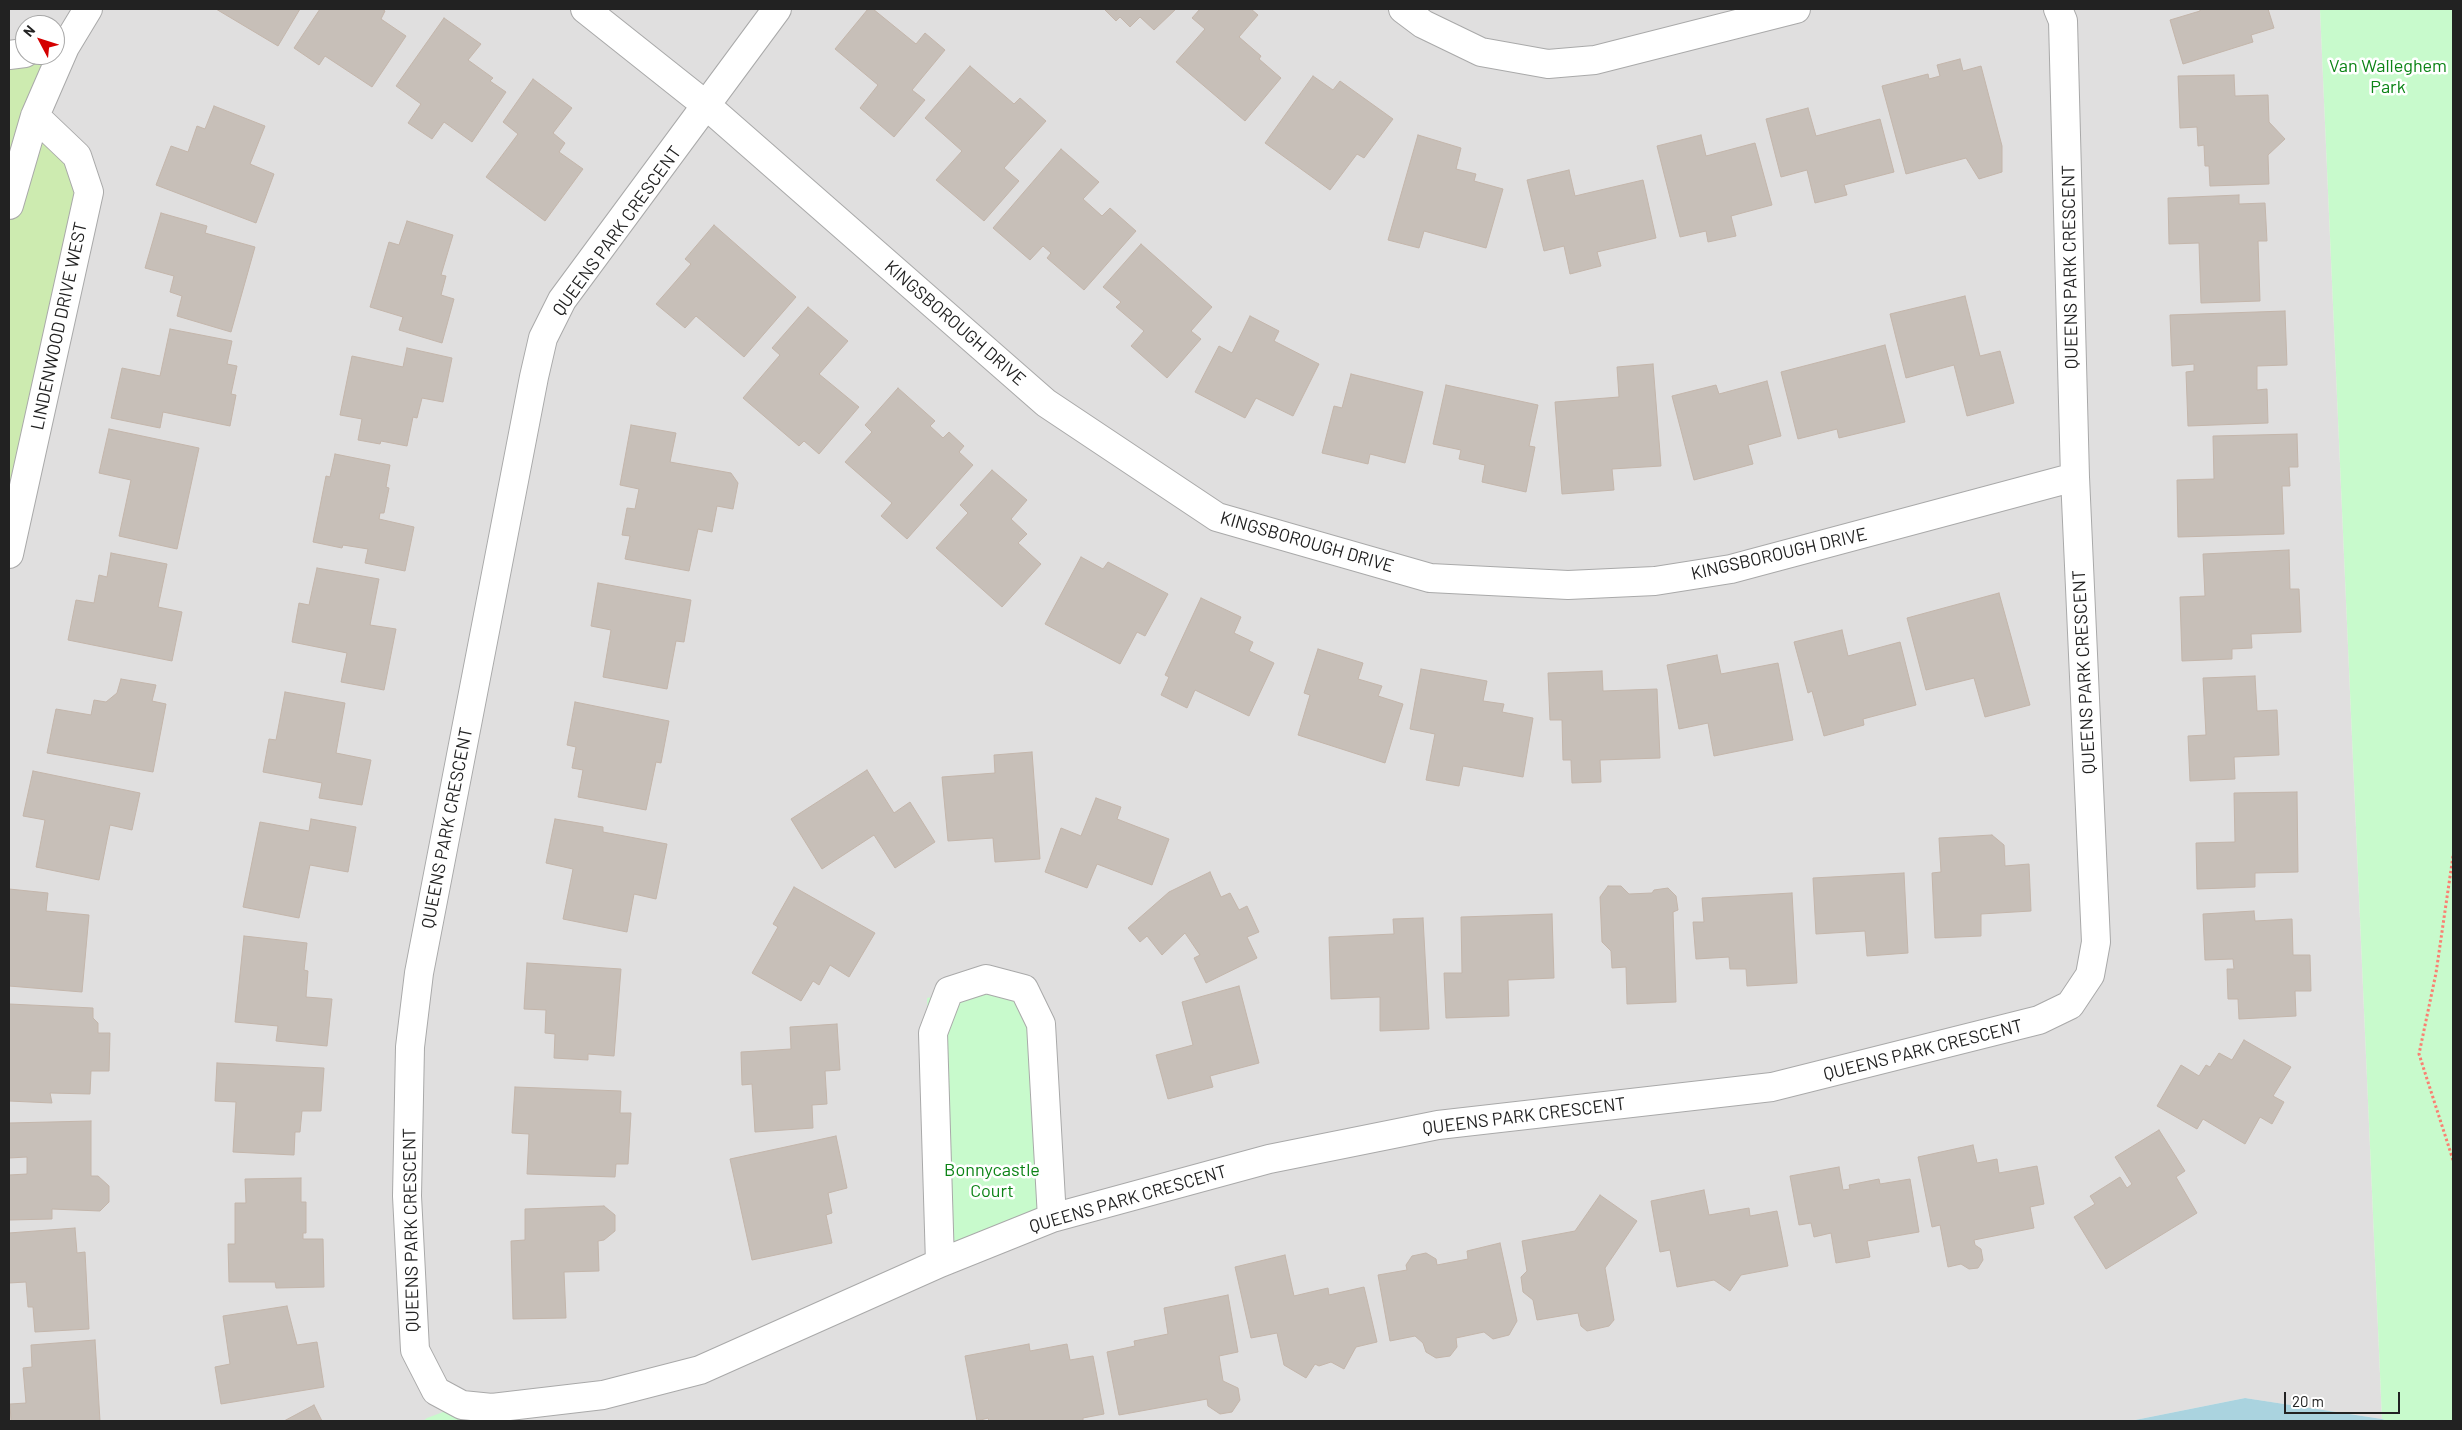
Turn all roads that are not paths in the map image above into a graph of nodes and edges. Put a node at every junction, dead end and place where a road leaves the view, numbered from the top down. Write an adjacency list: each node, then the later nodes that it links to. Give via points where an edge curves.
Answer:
1 (88, 9): 7 (street)
2 (584, 9): 9 (street, KINGSBOROUGH DRIVE)
3 (777, 9): 9 (street, QUEENS PARK CRESCENT)
4 (1402, 9): 5 (street, via 1423,24 1481,52 1548,64 1595,60)
5 (1796, 9)
6 (2058, 9): 12 (street, QUEENS PARK CRESCENT, via 2063,21)
7 (65, 41)
8 (54, 65): 10 (street)
9 (707, 106): 12 (street, KINGSBOROUGH DRIVE, via 1046,403 1217,517 1430,578 1568,585 1656,581 1731,569); 15 (street, QUEENS PARK CRESCENT, via 562,300 543,338 419,973 410,1047 407,1196 414,1350 436,1390 462,1405 492,1408 603,1395 700,1370)
10 (35, 116): 11 (street); 13 (street, LINDENWOOD DRIVE WEST, via 77,156 89,192)
11 (9, 205)
12 (2075, 477): 14 (street, QUEENS PARK CRESCENT, via 2096,942 2090,975 2070,1005 2039,1020 1772,1088 1438,1125 1269,1159)
13 (9, 554)
14 (1052, 1218): 15 (street, QUEENS PARK CRESCENT); 15 (street, via 1041,1024 1024,989 986,979 948,991 933,1033)
15 (940, 1263)

